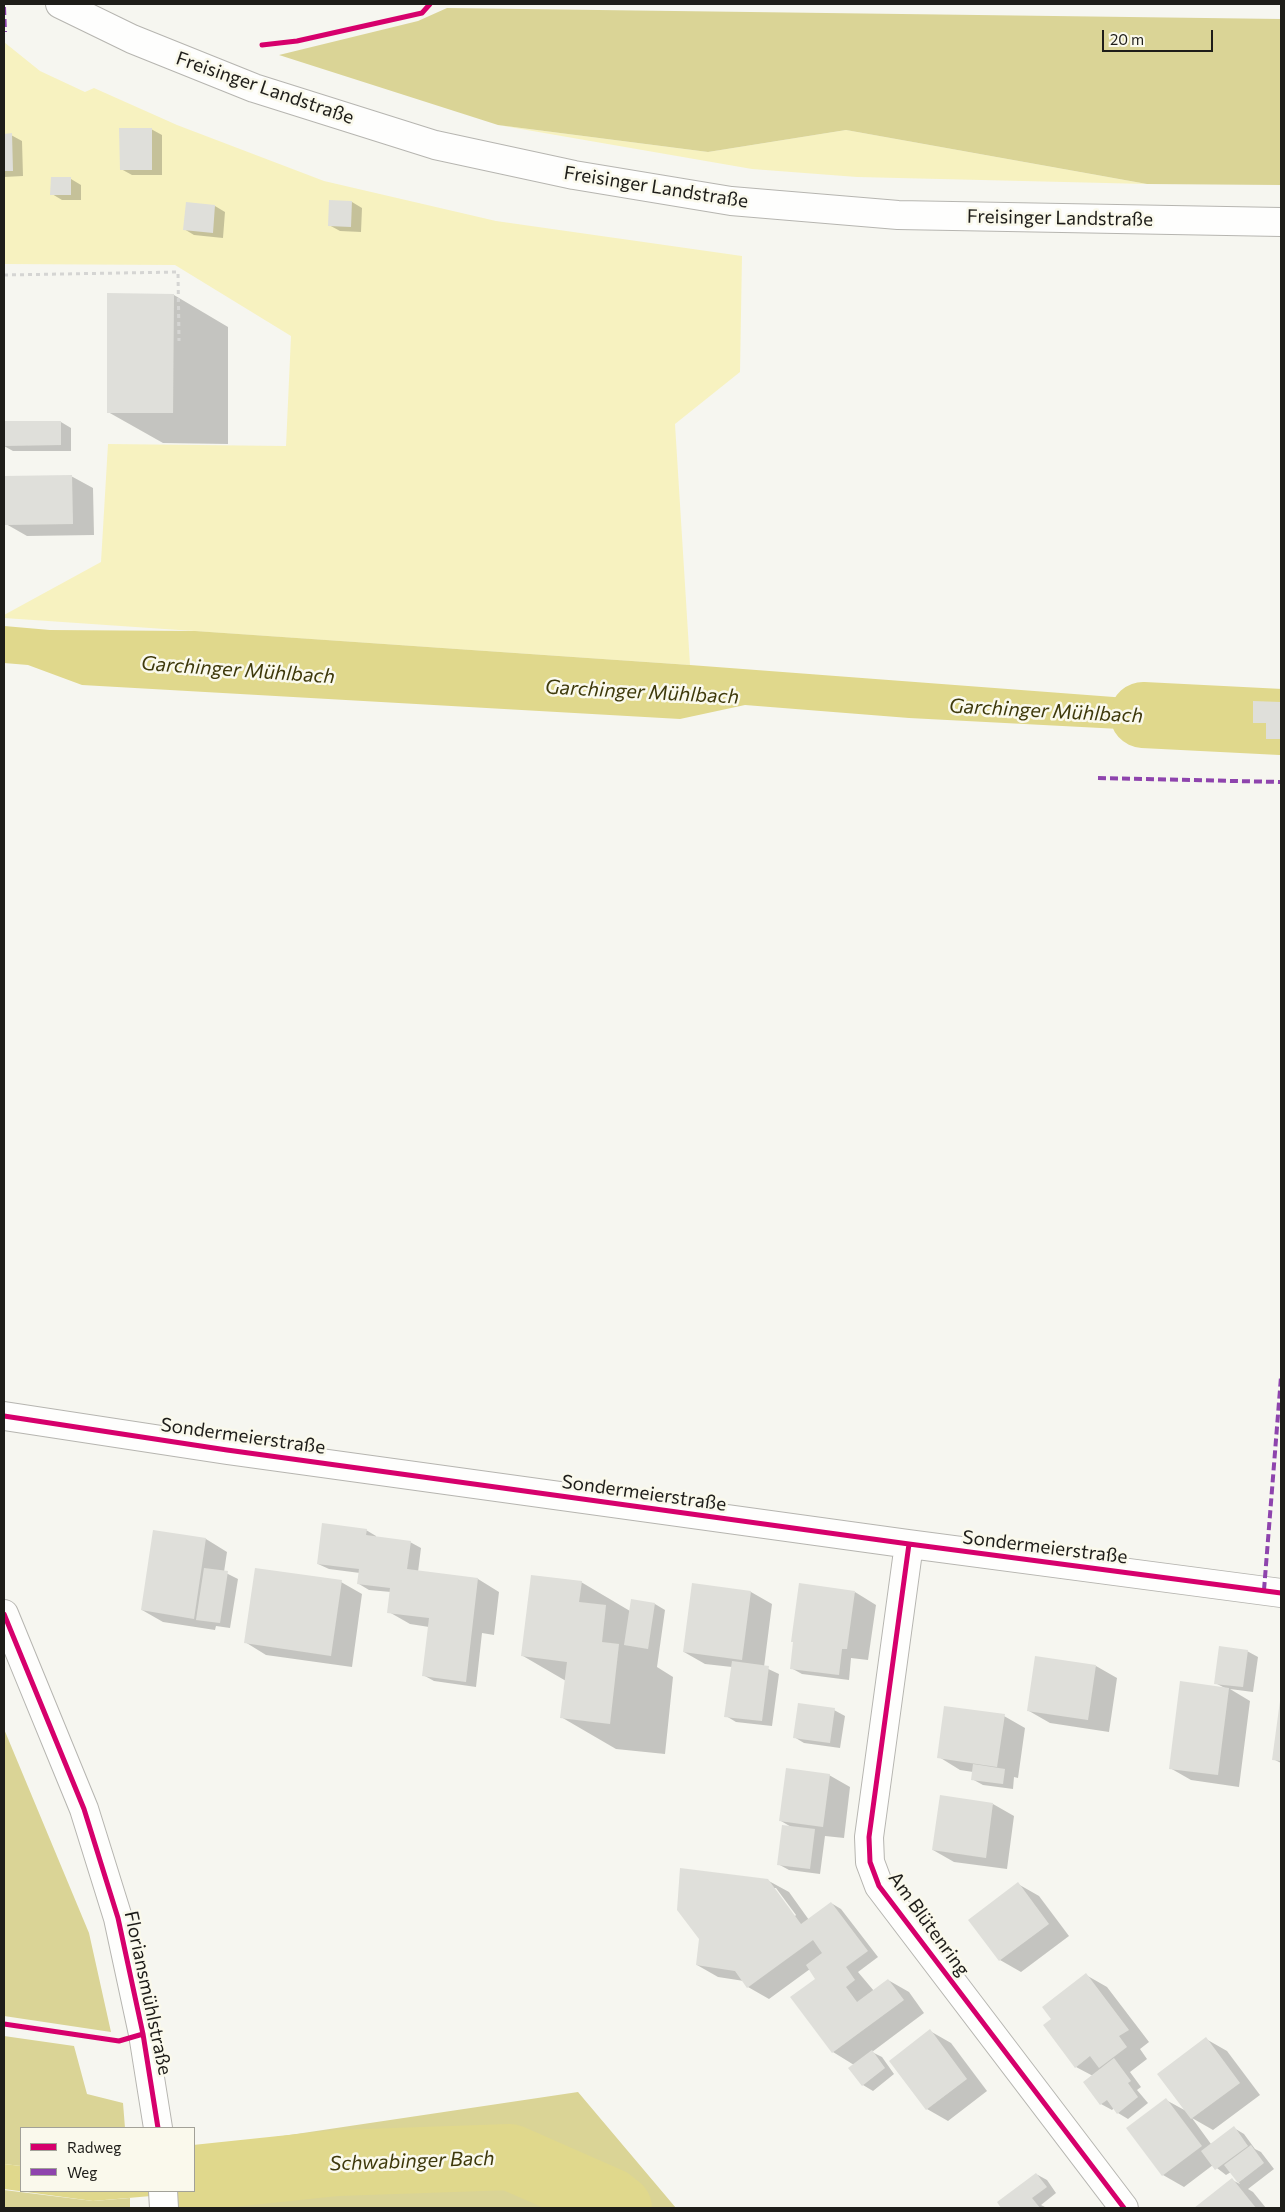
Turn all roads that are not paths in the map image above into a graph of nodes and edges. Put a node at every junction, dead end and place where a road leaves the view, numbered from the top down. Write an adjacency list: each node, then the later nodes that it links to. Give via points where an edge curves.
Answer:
1 (60, 4): 2 (street, Freisinger Landstraße, via 132,39 254,88 435,145 574,176 731,201 898,215)
2 (1281, 222)
3 (4, 1416): 4 (street, Sondermeierstraße)
4 (909, 1544): 5 (street, Sondermeierstraße); 10 (street, Am Blütenring, via 869,1837 870,1862 879,1886)
5 (1281, 1593)
6 (4, 1614): 7 (street, Floriansmühlstraße, via 84,1809 118,1918 143,2034)
7 (158, 2127)
8 (163, 2192): 9 (street)
9 (164, 2208)
10 (1124, 2208)

